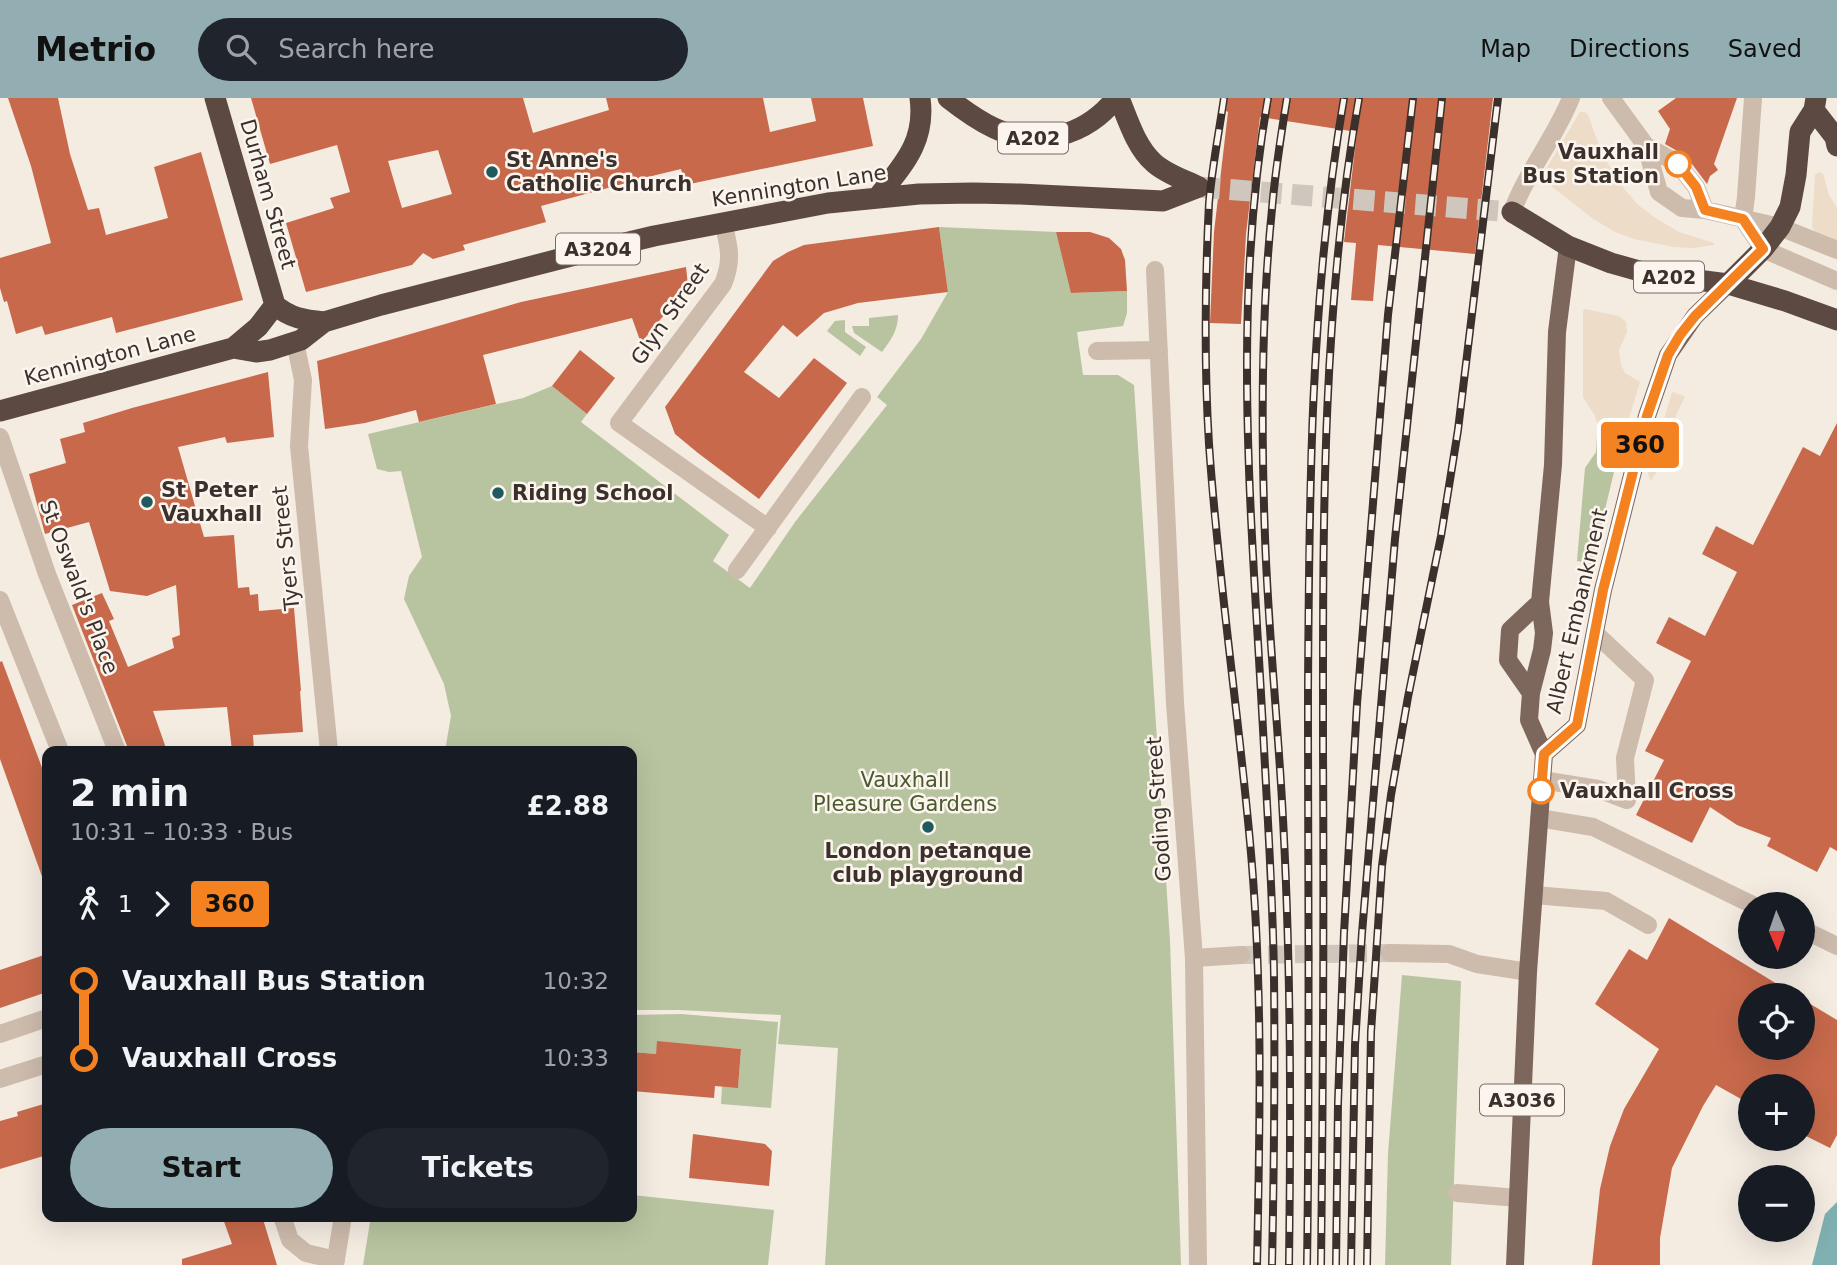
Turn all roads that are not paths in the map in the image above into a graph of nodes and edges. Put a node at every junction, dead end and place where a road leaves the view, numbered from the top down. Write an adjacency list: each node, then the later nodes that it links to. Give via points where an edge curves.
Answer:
1 (215, 98): 24 (highway, Durham Street)
2 (920, 98): 11 (highway, via 921,127 915,145)
3 (948, 98): 4 (highway, A202, via 995,129 1041,139 1082,128)
4 (1117, 98): 12 (highway, A202, via 1154,164 1199,187 1163,201)
5 (1571, 98): 14 (street)
6 (1611, 98): 9 (street)
7 (1753, 98): 15 (street)
8 (1815, 104): 10 (highway, A202); 17 (highway, A202, via 1800,132 1794,189)
9 (1646, 146): 13 (street, via 1677,163 1696,187); 13 (street, via 1659,192 1682,208)
10 (1837, 146)
11 (877, 198): 12 (highway, Kennington Lane / A3204, via 1000,193); 16 (highway, Kennington Lane / A3204)
12 (1125, 199)
13 (1705, 210): 15 (street)
14 (1512, 212): 18 (highway, A202)
15 (1743, 219): 17 (street); 19 (street)
16 (723, 222): 26 (highway, Kennington Lane / A3204, via 571,256); 34 (street, Glyn Street, via 730,258 723,284 620,423)
17 (1780, 227): 19 (highway, A202); 20 (street)
18 (1568, 246): 23 (highway, A202, via 1639,271); 37 (main road, Albert Embankment / A3036, via 1557,332 1553,465)
19 (1763, 249): 22 (street); 23 (highway, A202)
20 (1837, 250)
21 (1155, 270): 29 (street, Goding Street)
22 (1837, 281)
23 (1728, 284): 25 (highway, A202); 38 (main road, Albert Embankment, via 1695,316 1668,355 1647,416)
24 (275, 304): 26 (highway, Kennington Lane / A3204, via 298,319); 28 (highway, Kennington Lane / A3204, via 258,327)
25 (1837, 320)
26 (324, 322): 27 (highway, Kennington Lane / A3204)
27 (295, 342): 28 (highway, Kennington Lane / A3204, via 256,352); 42 (street, Tyers Street, via 303,380 299,446)
28 (233, 348): 32 (highway, Kennington Lane / A3204)
29 (1159, 350): 30 (street); 53 (street, Goding Street, via 1175,704)
30 (1097, 351)
31 (863, 397): 34 (street)
32 (0, 411)
33 (0, 438): 41 (street, St Oswald's Place, via 47,574)
34 (768, 528): 35 (street)
35 (737, 570)
36 (0, 600): 40 (street)
37 (1540, 602): 39 (main road, Albert Embankment / A3036, via 1544,633); 39 (main road, via 1510,630 1508,660)
38 (1595, 633): 43 (main road, Albert Embankment, via 1577,725); 44 (street, via 1644,680 1625,758 1627,800 1598,789)
39 (1531, 694): 43 (main road, Albert Embankment / A3036, via 1529,720)
40 (58, 746)
41 (115, 746)
42 (328, 746)
43 (1544, 754): 44 (main road, Albert Embankment / A3036)
44 (1542, 780): 45 (main road, Albert Embankment / A3036)
45 (1539, 818): 46 (main road, Albert Embankment / A3036); 47 (street, via 1593,827)
46 (1534, 895): 48 (street, via 1606,901); 54 (main road, Albert Embankment / A3036)
47 (1738, 898)
48 (1648, 925)
49 (1815, 935): 50 (street)
50 (1837, 946)
51 (1390, 953): 54 (street, via 1449,954 1477,964)
52 (1241, 955): 53 (street)
53 (1194, 958): 64 (street, Goding Street)
54 (1528, 972): 60 (main road, Albert Embankment / A3036)
55 (42, 1020): 56 (street)
56 (0, 1034)
57 (42, 1066): 58 (street)
58 (0, 1079)
59 (1457, 1193): 60 (street)
60 (1518, 1198): 65 (main road, Albert Embankment / A3036)
61 (284, 1222): 63 (street, via 290,1240)
62 (343, 1222): 63 (street)
63 (335, 1263)
64 (1199, 1265)
65 (1515, 1265)

